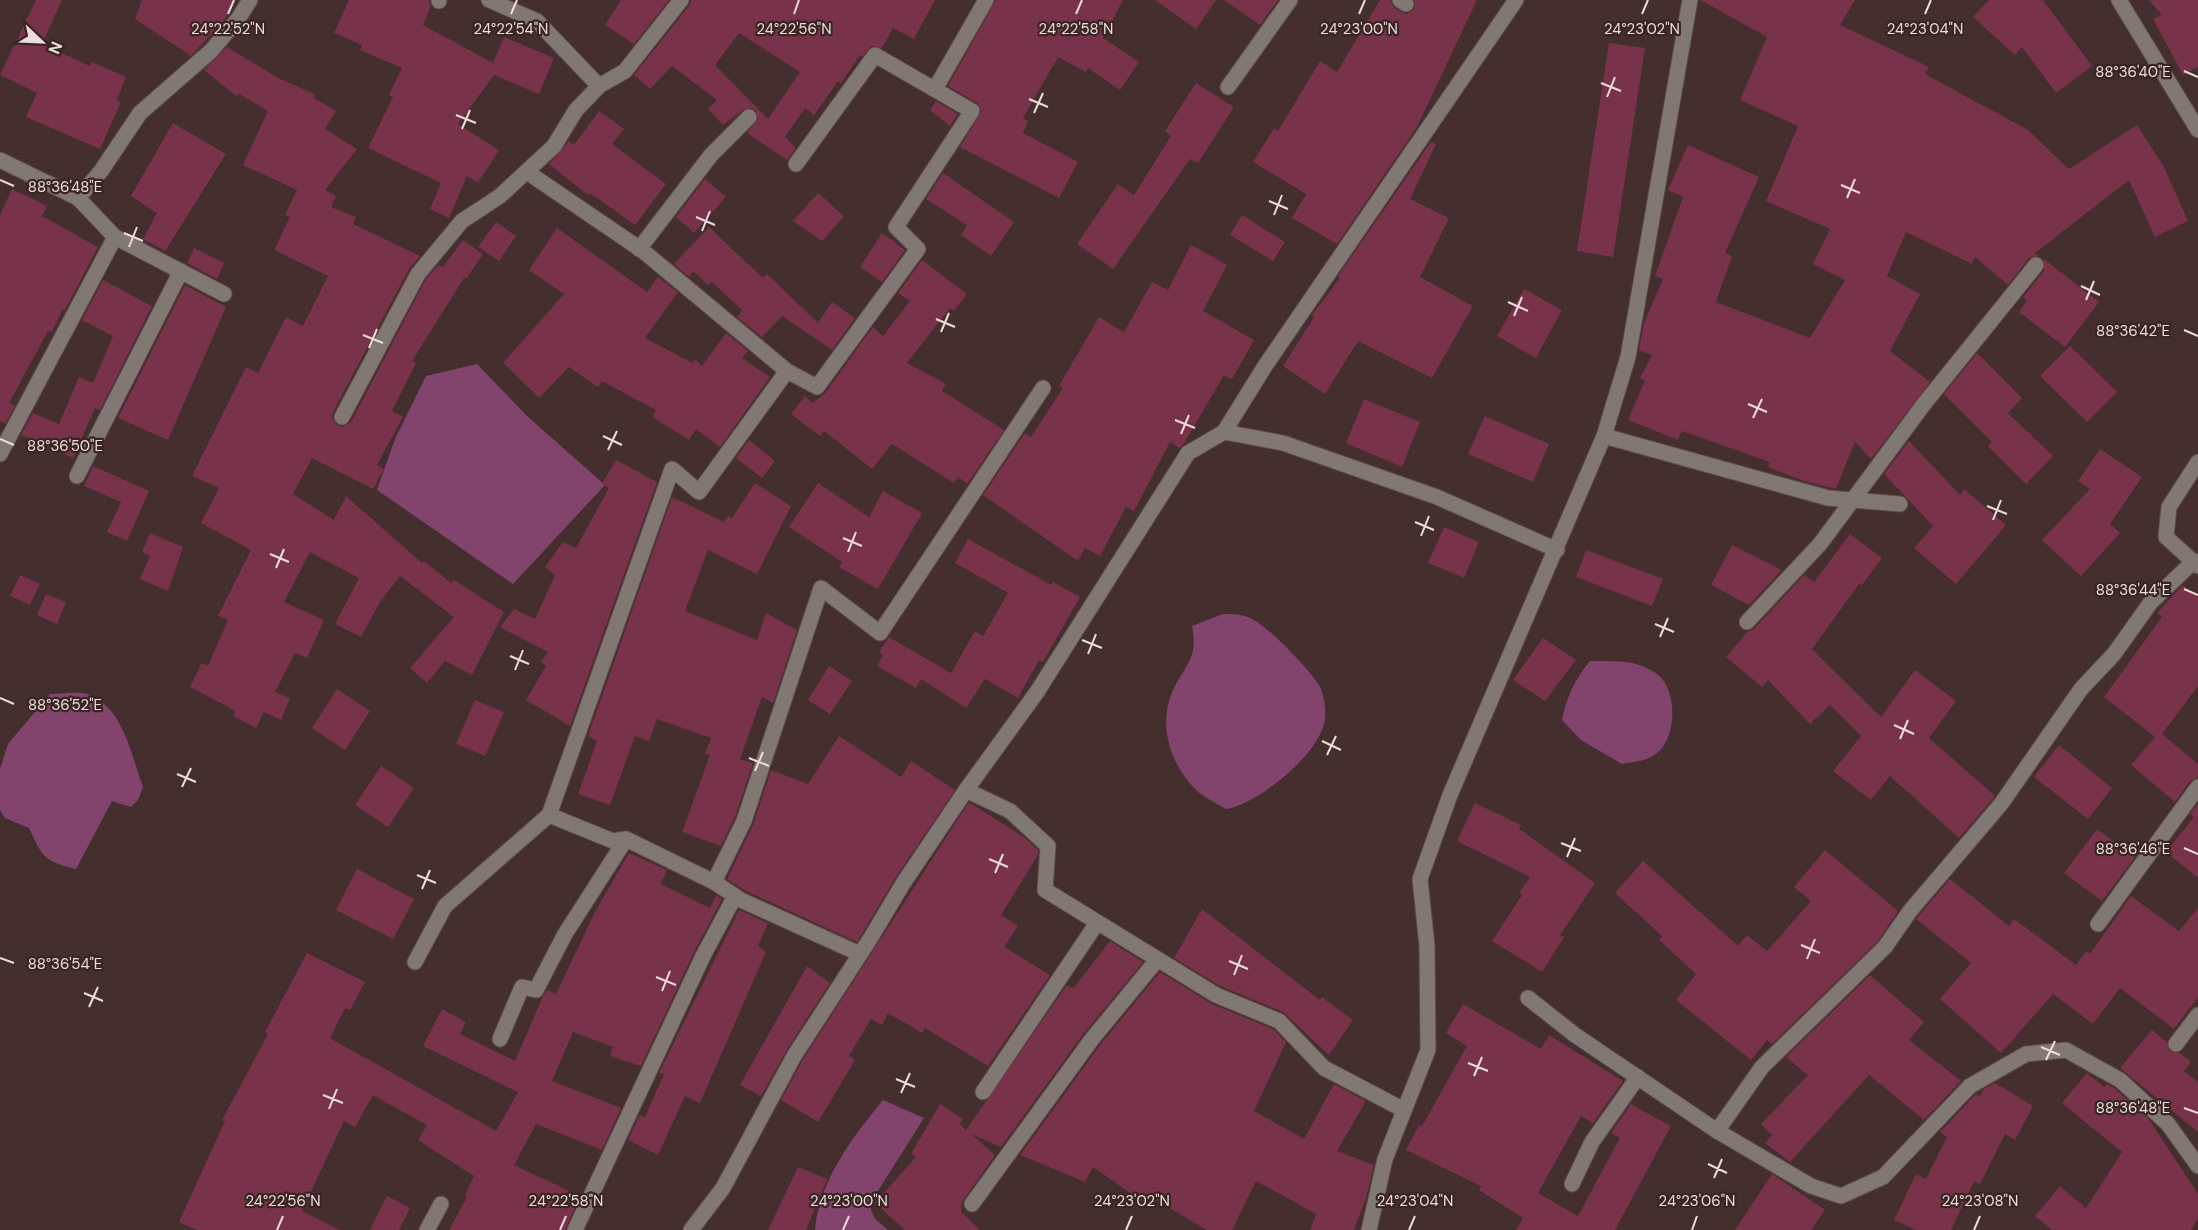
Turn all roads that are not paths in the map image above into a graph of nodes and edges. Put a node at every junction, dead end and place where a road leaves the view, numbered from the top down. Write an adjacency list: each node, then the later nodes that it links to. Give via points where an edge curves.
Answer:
1 (250, 0): 17 (street, via 211,51 140,113)
2 (489, 0): 9 (street, via 537,21)
3 (681, 0): 9 (street, via 624,71)
4 (986, 0): 11 (street)
5 (1290, 0): 10 (street)
6 (1516, 0): 26 (street)
7 (1690, 0): 27 (street, via 1628,357)
8 (2119, 0): 13 (street)
9 (599, 86): 16 (street, via 576,110 554,146)
10 (1228, 87)
11 (935, 89): 15 (street, via 875,55); 23 (street, via 972,111 896,227 918,249 817,387)
12 (748, 117): 19 (street, via 711,155)
13 (2198, 130)
14 (0, 160): 17 (street)
15 (796, 164)
16 (527, 172): 19 (street); 25 (street, via 462,221 418,274)
17 (78, 198): 18 (street)
18 (115, 237): 21 (street); 28 (street)
19 (639, 249): 23 (street)
20 (2036, 266): 31 (street)
21 (181, 271): 22 (street); 30 (street)
22 (224, 294)
23 (787, 371): 38 (street, via 699,492 672,469)
24 (1043, 388): 40 (street, via 880,633 821,588 744,821)
25 (342, 417)
26 (1224, 432): 33 (street, via 1282,442 1437,497); 37 (street, via 1188,453 1037,692)
27 (1604, 436): 31 (street, via 1828,498); 33 (street)
28 (0, 454)
29 (2198, 462): 34 (street, via 2169,507 2166,537)
30 (77, 476)
31 (1852, 500): 32 (street); 35 (street, via 1820,544)
32 (1900, 504)
33 (1557, 550): 53 (street, via 1450,795 1420,879 1427,946 1428,1050)
34 (2196, 564): 54 (street, via 2151,602 2114,654 2081,689 2001,804 1910,911 1885,947 1762,1067)
35 (1747, 622)
36 (2198, 787): 43 (street)
37 (966, 790): 42 (street, via 1010,811 1048,846 1045,890); 44 (street)
38 (549, 815): 39 (street, via 613,841); 46 (street, via 444,906)
39 (626, 839): 40 (street); 49 (street, via 565,934 536,990 522,987)
40 (714, 882): 41 (street)
41 (735, 896): 44 (street); 60 (street)
42 (1097, 923): 45 (street); 52 (street)
43 (2098, 924)
44 (860, 954): 61 (street, via 794,1056 723,1188)
45 (1157, 960): 53 (street, via 1216,995 1279,1021 1323,1068); 57 (street, via 1092,1039)
46 (415, 962)
47 (1528, 998): 51 (street)
48 (2198, 1015): 50 (street)
49 (500, 1039)
50 (2176, 1044)
51 (1638, 1077): 54 (street); 56 (street, via 1592,1142)
52 (983, 1092)
53 (1404, 1110): 62 (street, via 1385,1159)
54 (1717, 1131): 55 (street, via 1811,1186 1841,1196 1882,1177 1970,1086 2026,1054 2066,1050 2120,1080 2168,1124)
55 (2198, 1166)
56 (1572, 1184)
57 (972, 1203)
58 (441, 1204): 59 (street)
59 (427, 1230)
60 (575, 1230)
61 (691, 1230)
62 (1369, 1230)

